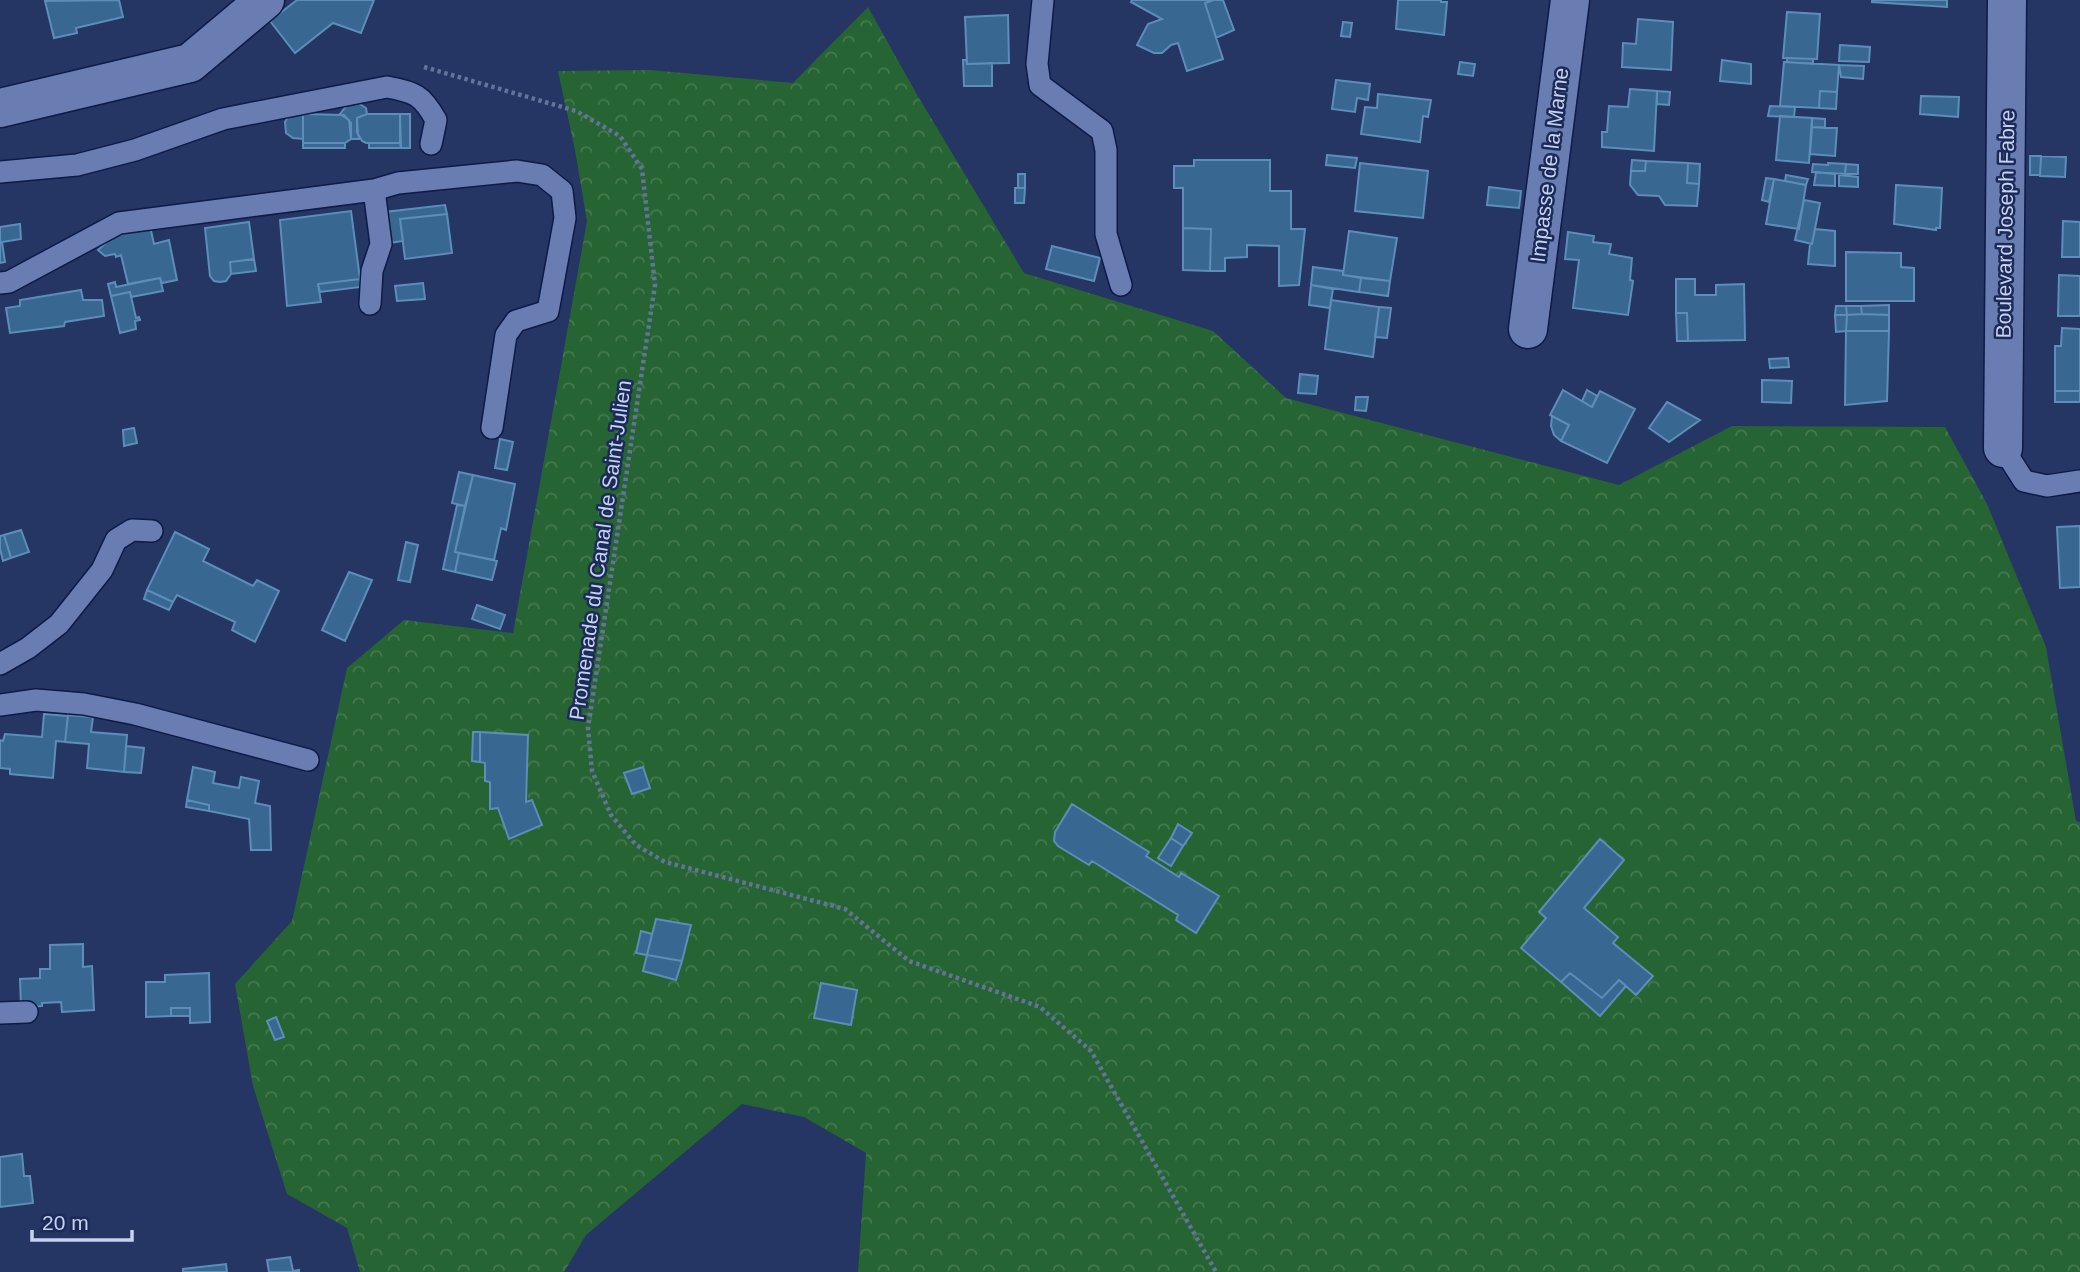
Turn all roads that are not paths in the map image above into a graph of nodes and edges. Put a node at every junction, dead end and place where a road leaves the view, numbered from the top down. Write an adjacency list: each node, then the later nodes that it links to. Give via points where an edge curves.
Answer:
1 (265, 0): 5 (street, via 190,63)
2 (1043, 0): 10 (lane, via 1037,64 1040,85 1101,131 1105,234)
3 (1570, 0): 12 (street, Impasse de la Marne)
4 (2007, 0): 14 (street, Boulevard Joseph Fabre)
5 (0, 108)
6 (431, 144): 7 (lane, via 436,120 426,101 387,87 223,119 76,165)
7 (0, 172)
8 (374, 190): 9 (lane, via 119,223); 11 (lane, via 380,244); 13 (lane, via 398,183 517,171 542,175 562,191 565,218 548,311 516,321 506,335)
9 (0, 283)
10 (1121, 285)
11 (370, 304)
12 (1528, 330)
13 (492, 428)
14 (2003, 448): 15 (lane, via 2024,481 2047,486)
15 (2080, 481)
16 (152, 531): 17 (lane, via 132,530 116,540 102,570 59,624)
17 (0, 664)
18 (0, 705): 19 (lane, via 36,700 84,704)
19 (308, 760)
20 (27, 1012): 21 (lane)
21 (0, 1013)

